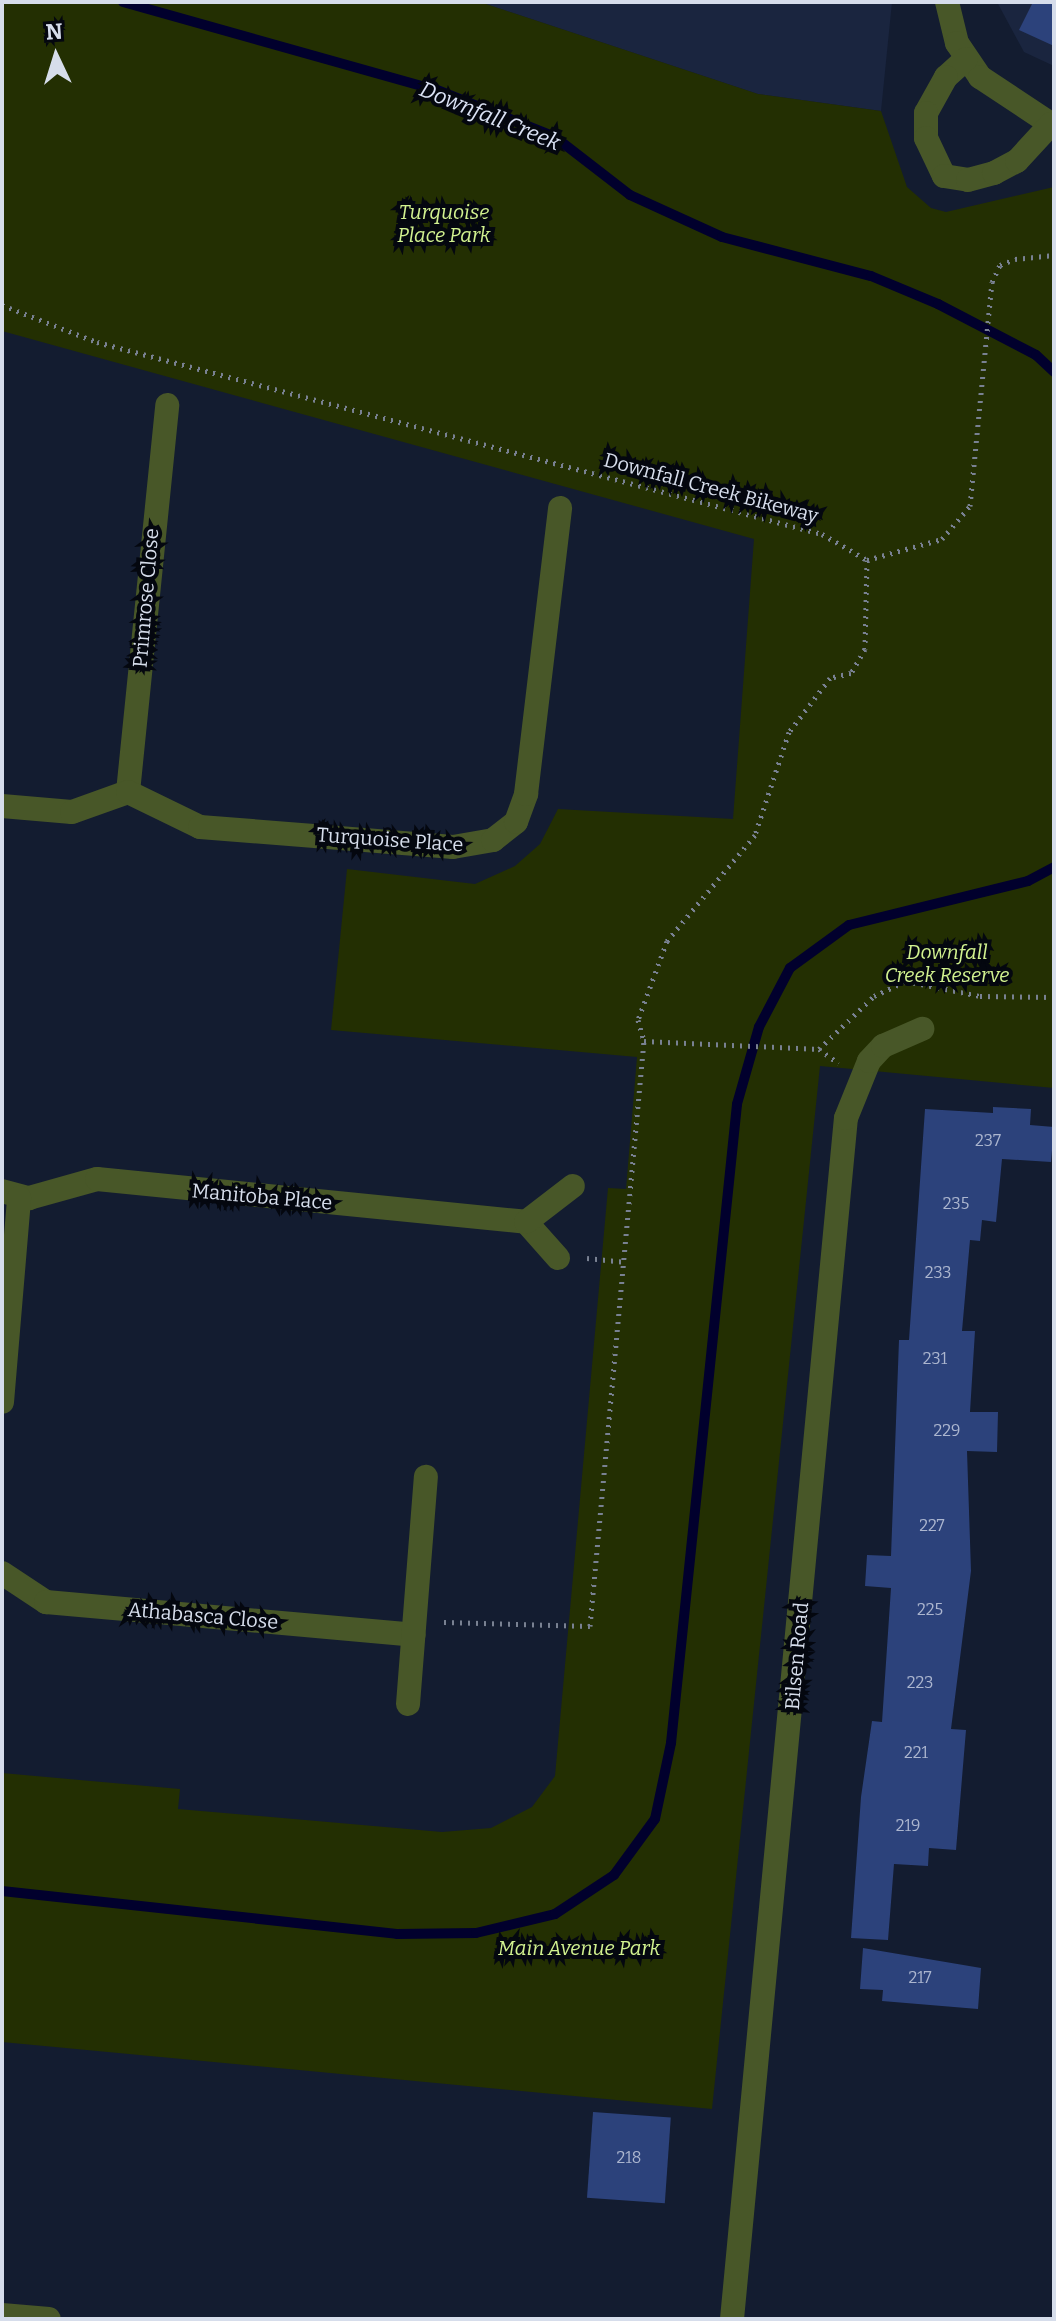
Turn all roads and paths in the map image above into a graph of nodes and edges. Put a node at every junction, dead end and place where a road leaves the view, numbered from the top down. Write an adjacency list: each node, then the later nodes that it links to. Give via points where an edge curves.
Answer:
1 (947, 2): 2 (street)
2 (966, 59): 3 (street, via 1000,93); 3 (street, via 946,77 926,113 926,138 944,176 968,180 994,173 1017,161)
3 (1053, 125)
4 (1054, 255): 8 (path, via 1000,265 992,282 974,489 958,524 915,552)
5 (2, 305): 8 (path, Downfall Creek Bikeway, via 97,342 822,534)
6 (167, 405): 9 (street, Primrose Close)
7 (560, 508): 9 (street, Turquoise Place, via 526,794 507,832 453,847 200,827)
8 (867, 560): 12 (path, via 865,649 851,673 830,678 789,732 755,835 667,941 638,1020)
9 (128, 792): 10 (street, via 72,812)
10 (2, 806)
11 (922, 1029): 26 (street, Bilsen Road, via 883,1046 857,1077 848,1106)
12 (644, 1041): 13 (path); 18 (path)
13 (789, 1049)
14 (573, 1186): 16 (street)
15 (11, 1195): 16 (street, Manitoba Place, via 97,1179); 19 (street)
16 (526, 1222): 17 (street)
17 (558, 1258): 18 (path)
18 (626, 1262): 22 (path, via 590,1626 450,1617)
19 (2, 1402)
20 (426, 1477): 22 (street)
21 (2, 1573): 22 (street, Athabasca Close, via 46,1602)
22 (414, 1635): 23 (street)
23 (408, 1704)
24 (2, 2315): 25 (street)
25 (49, 2319)
26 (732, 2319)

